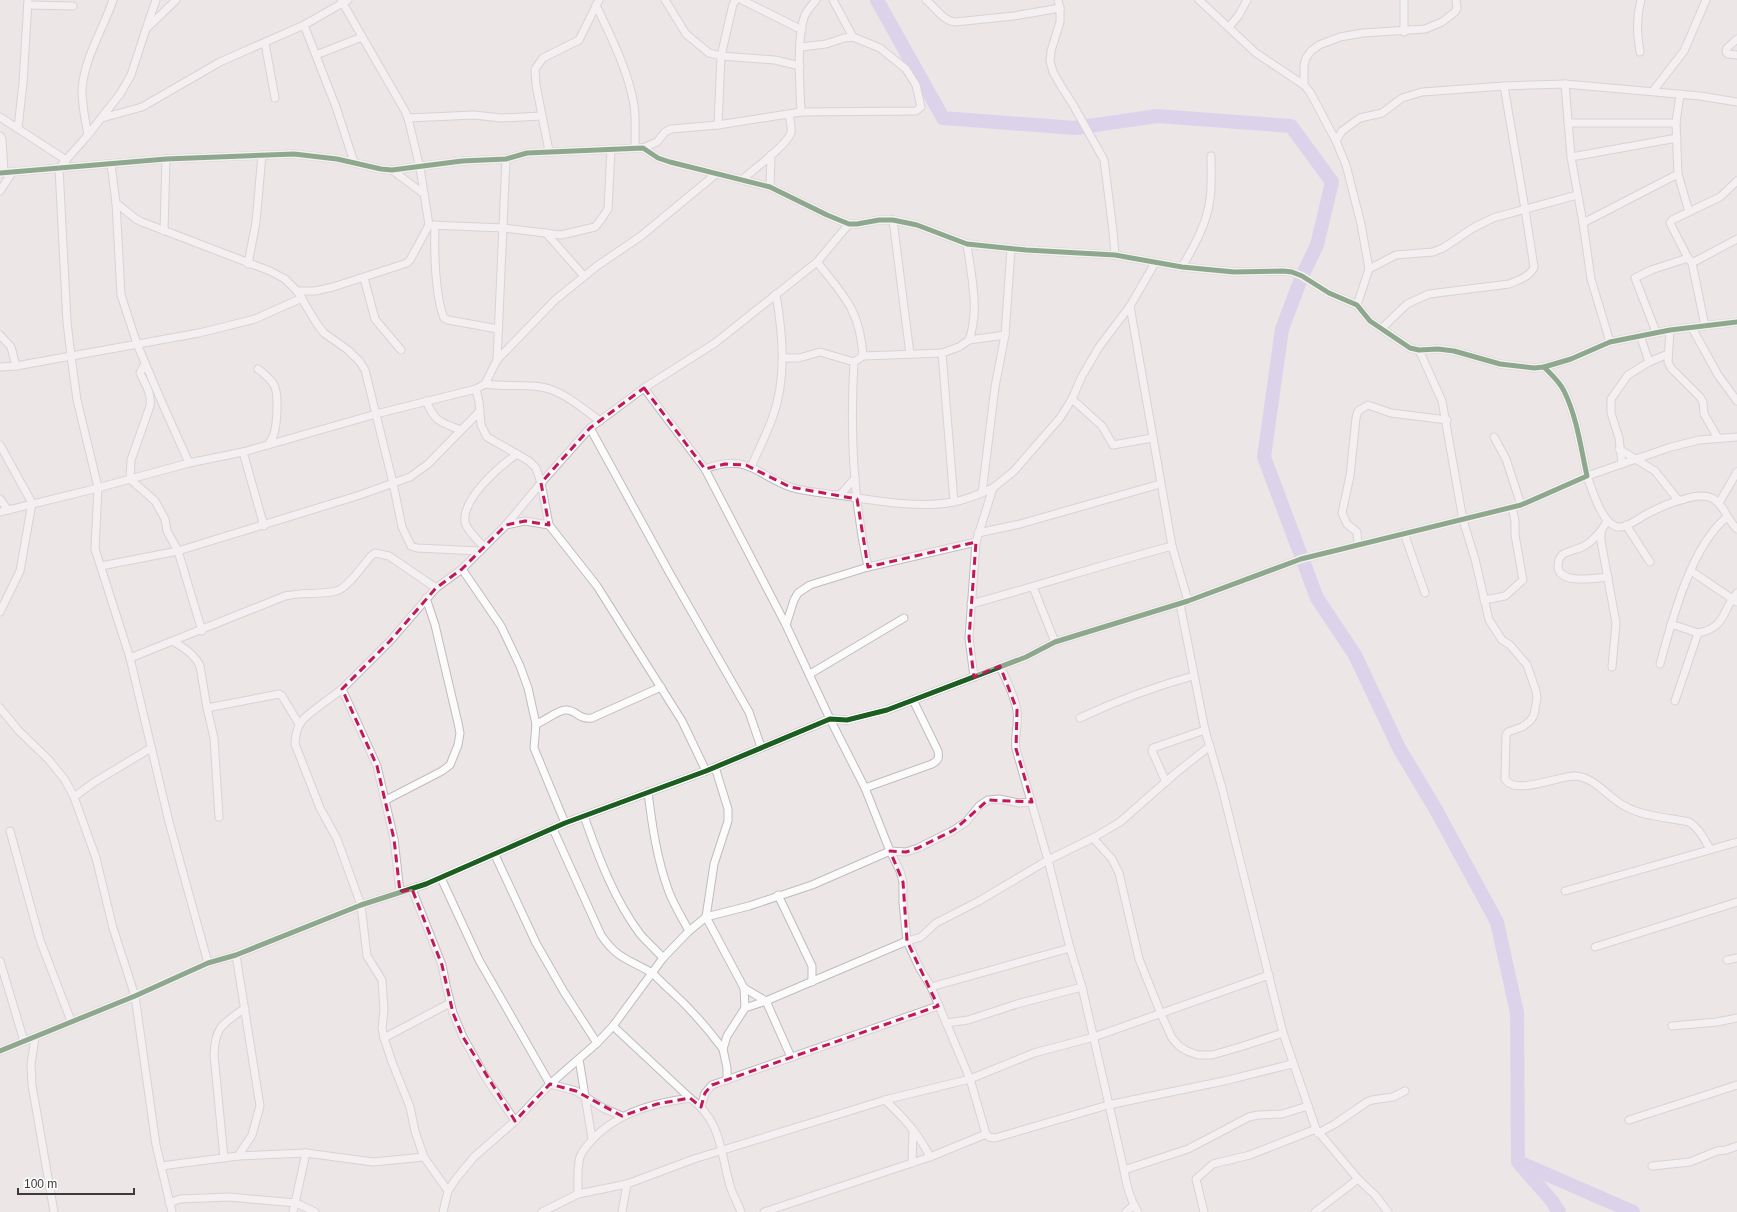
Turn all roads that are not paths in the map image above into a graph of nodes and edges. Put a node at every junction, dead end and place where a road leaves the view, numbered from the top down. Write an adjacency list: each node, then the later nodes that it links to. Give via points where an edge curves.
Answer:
1 (113, 0): 54 (street, via 86,68 82,89)
2 (156, 0): 24 (street)
3 (176, 0): 24 (street)
4 (665, 0): 35 (street, via 691,40 709,53)
5 (736, 0): 35 (street)
6 (742, 0): 25 (street)
7 (816, 0): 25 (street, via 805,16)
8 (833, 0): 28 (street)
9 (926, 0): 21 (street, via 950,22)
10 (1058, 0): 21 (street)
11 (1199, 0): 23 (street)
12 (1247, 0): 23 (street)
13 (1404, 0): 26 (street)
14 (1456, 0): 26 (street, via 1455,12 1442,22 1425,30)
15 (1641, 0): 32 (street, via 1637,15)
16 (1706, 0): 40 (street, via 1684,51)
17 (344, 1): 22 (street); 27 (street)
18 (28, 3): 20 (street); 53 (street)
19 (598, 3): 46 (street, via 579,40 543,58 535,69); 58 (street, via 632,93)
20 (73, 6)
21 (1060, 8): 97 (street, via 1060,22 1050,61 1061,86 1104,160)
22 (304, 26): 30 (street); 33 (street)
23 (1229, 27): 38 (street, via 1265,60)
24 (146, 29): 48 (street, via 131,75)
25 (802, 30): 31 (street)
26 (1404, 32): 38 (street, via 1363,33 1340,37 1319,45 1306,58)
27 (362, 37): 33 (street); 49 (street)
28 (853, 37): 31 (street); 44 (street, via 880,48 906,69 916,85 921,107 916,111)
29 (1737, 39): 34 (street, via 1726,52)
30 (265, 43): 42 (street); 48 (street, via 220,62 142,107)
31 (801, 47): 36 (street)
32 (1640, 52)
33 (316, 55): 69 (street)
34 (1737, 55)
35 (721, 56): 36 (street, via 764,58); 52 (street)
36 (800, 66): 44 (street)
37 (1565, 84): 39 (street); 40 (street); 50 (street)
38 (1304, 85): 57 (street)
39 (1504, 86): 57 (street, via 1422,92 1402,98 1382,113 1360,118 1348,125); 85 (street)
40 (1653, 91): 41 (street)
41 (1680, 94): 43 (street); 51 (street)
42 (275, 98)
43 (1737, 102)
44 (801, 112): 45 (street)
45 (789, 115): 52 (street); 63 (street, via 791,133)
46 (542, 116): 49 (street, via 501,118 474,115); 61 (street)
47 (0, 117): 53 (street)
48 (102, 118): 54 (street)
49 (408, 118): 72 (street)
50 (1568, 123): 51 (street); 65 (street)
51 (1676, 123): 56 (street)
52 (718, 125): 59 (street, via 671,129 664,132 657,142)
53 (18, 128): 68 (street)
54 (88, 135): 68 (street)
55 (0, 136): 74 (street)
56 (1677, 138): 65 (street); 77 (street)
57 (1336, 141): 103 (street, via 1354,195)
58 (635, 148): 59 (street); 60 (street)
59 (643, 148): 76 (street, via 658,158)
60 (611, 149): 61 (street); 93 (street, via 609,203 600,221 595,227 578,232 561,235)
61 (549, 151): 67 (street, via 527,153)
62 (262, 155): 66 (street); 69 (street, via 294,154); 101 (street, via 256,222)
63 (771, 155): 78 (street); 80 (street)
64 (1211, 156): 102 (street, via 1207,215)
65 (1571, 157): 83 (street)
66 (166, 159): 70 (street); 92 (street)
67 (506, 159): 72 (street); 91 (street)
68 (66, 160): 71 (street)
69 (354, 162): 73 (street)
70 (111, 164): 71 (street); 84 (street)
71 (59, 168): 75 (street); 129 (street)
72 (420, 168): 73 (street); 82 (street)
73 (392, 170): 82 (street)
74 (2, 172): 75 (street)
75 (13, 172): 81 (street)
76 (716, 174): 78 (street); 104 (street, via 641,236)
77 (1678, 174): 86 (street); 88 (street)
78 (743, 179): 80 (street)
79 (1737, 181): 86 (street, via 1720,197)
80 (770, 187): 89 (street)
81 (0, 191)
82 (424, 194): 90 (street)
83 (1577, 195): 85 (street); 88 (street)
84 (116, 203): 92 (street, via 136,219); 123 (street, via 121,294)
85 (1525, 209): 103 (street, via 1480,224 1433,252 1396,255); 115 (street, via 1534,267 1529,274 1509,284 1437,293 1418,298 1407,304)
86 (1689, 212): 98 (street, via 1670,223)
87 (893, 220): 89 (street); 95 (street, via 917,225); 127 (street)
88 (1583, 223): 122 (street, via 1591,280)
89 (849, 224): 99 (street)
90 (432, 225): 91 (street); 105 (street, via 407,263); 114 (street, via 436,274 444,318)
91 (504, 228): 93 (street); 114 (street)
92 (164, 231): 101 (street)
93 (546, 233): 104 (street)
94 (1737, 240): 98 (street)
95 (967, 244): 96 (street); 121 (street, via 974,319)
96 (1011, 249): 97 (street); 119 (street)
97 (1115, 256): 100 (street)
98 (1690, 260): 112 (street); 117 (street, via 1651,270 1635,278)
99 (817, 262): 107 (street); 130 (street, via 851,306 859,328)
100 (1155, 263): 102 (street); 110 (street)
101 (248, 264): 106 (street, via 270,271)
102 (1182, 268): 109 (street, via 1234,272 1292,272 1329,294)
103 (1369, 269): 109 (street)
104 (584, 276): 132 (street, via 555,300)
105 (364, 278): 106 (street, via 333,288); 124 (street, via 375,319)
106 (297, 291): 108 (street)
107 (776, 294): 131 (street); 141 (street, via 715,343)
108 (302, 298): 123 (street, via 255,319 199,333); 147 (street, via 309,313 324,333 360,362 365,370)
109 (1357, 305): 115 (street, via 1370,321)
110 (1130, 306): 143 (street, via 1099,347); 154 (street)
111 (1737, 322): 112 (street)
112 (1705, 326): 113 (street)
113 (1692, 328): 116 (street); 145 (street, via 1718,375)
114 (498, 329): 132 (street)
115 (1381, 329): 125 (street, via 1410,348)
116 (1670, 330): 117 (street); 128 (street)
117 (1656, 332): 120 (street)
118 (0, 335): 136 (street, via 11,347)
119 (1005, 335): 121 (street); 175 (street, via 995,387)
120 (1640, 335): 122 (street); 134 (street)
121 (969, 340): 126 (street)
122 (1610, 342): 138 (street, via 1571,359)
123 (137, 344): 129 (street); 135 (street)
124 (401, 350)
125 (1419, 350): 138 (street, via 1454,351 1500,364); 148 (street, via 1437,386)
126 (942, 353): 127 (street); 180 (street)
127 (910, 354): 130 (street)
128 (1668, 354): 134 (street); 155 (street, via 1668,362 1674,372 1703,402 1704,414)
129 (71, 356): 136 (street); 173 (street, via 77,400)
130 (862, 356): 133 (street)
131 (783, 358): 133 (street, via 799,358 820,352); 164 (street, via 778,398 772,419)
132 (496, 360): 140 (street)
133 (854, 362): 168 (street)
134 (1649, 362): 158 (street, via 1628,375 1611,399 1611,413 1619,438)
135 (145, 364): 162 (street); 169 (street, via 140,372 151,399 131,460)
136 (16, 366): 137 (street)
137 (0, 367)
138 (1544, 367): 167 (street, via 1557,380 1569,402)
139 (258, 369): 157 (street, via 273,383 276,399 276,427)
140 (485, 384): 142 (street); 149 (street, via 543,387 562,394)
141 (644, 388): 149 (street); 165 (street)
142 (476, 389): 144 (street); 146 (street)
143 (1072, 399): 154 (street, via 1102,426 1114,445); 174 (street, via 1060,418 1014,471)
144 (426, 401): 147 (street); 151 (street, via 436,419)
145 (1737, 401)
146 (480, 411): 151 (street); 160 (street, via 481,425 487,437)
147 (376, 414): 157 (street); 170 (street)
148 (1447, 420): 188 (street); 199 (street, via 1391,413 1368,405 1358,411 1350,476 1342,513 1347,524 1357,532)
149 (600, 421): 150 (street)
150 (590, 428): 171 (street); 247 (street, via 749,712)
151 (461, 430): 170 (street, via 422,469)
152 (1494, 437): 183 (street, via 1506,459)
153 (1737, 437): 155 (street)
154 (1152, 438): 172 (street)
155 (1718, 438): 161 (street, via 1671,447)
156 (0, 445): 181 (street)
157 (268, 445): 159 (street)
158 (1619, 449): 161 (street); 163 (street)
159 (243, 452): 162 (street); 192 (street)
160 (517, 454): 171 (street, via 536,468); 201 (street, via 486,481 472,498 469,506 466,523)
161 (1636, 460): 163 (street); 179 (street, via 1655,471)
162 (189, 463): 169 (street)
163 (1622, 464): 167 (street)
164 (751, 467): 165 (street, via 736,463 714,465); 176 (street, via 790,487)
165 (705, 469): 223 (street)
166 (1737, 472): 182 (street)
167 (1587, 476): 183 (street); 189 (street)
168 (855, 478): 176 (street); 177 (street)
169 (130, 479): 173 (street); 202 (street, via 155,501)
170 (394, 483): 192 (street); 201 (street, via 402,527 411,546)
171 (541, 483): 190 (street); 191 (street)
172 (1160, 484): 196 (street, via 1020,524); 200 (street)
173 (98, 487): 181 (street); 204 (street, via 95,549)
174 (994, 488): 175 (street); 196 (street)
175 (982, 493): 180 (street)
176 (840, 496): 177 (street)
177 (857, 499): 180 (street, via 900,503); 205 (street, via 860,536)
178 (0, 500): 185 (street)
179 (1678, 500): 182 (street, via 1696,496 1707,497); 193 (street)
180 (954, 502)
181 (32, 503): 185 (street); 215 (street, via 20,570)
182 (1719, 503): 187 (street)
183 (1521, 505): 184 (street)
184 (1512, 507): 188 (street); 216 (street, via 1523,580 1506,596)
185 (8, 510): 186 (street)
186 (0, 512)
187 (1727, 517): 194 (street); 207 (street, via 1708,538)
188 (1463, 520): 197 (street); 216 (street)
189 (1607, 521): 193 (street, via 1620,528); 195 (street)
190 (506, 525): 191 (street, via 525,521); 201 (street)
191 (549, 525): 235 (street, via 597,586)
192 (264, 526): 202 (street)
193 (1626, 526): 203 (street)
194 (1737, 528)
195 (1601, 531): 208 (street); 208 (street, via 1588,544 1562,555 1558,569 1562,576 1567,578)
196 (978, 533): 198 (street)
197 (1404, 533): 199 (street); 211 (street)
198 (976, 542): 205 (street); 218 (street)
199 (1358, 544): 217 (street, via 1301,559)
200 (1172, 546): 210 (street); 217 (street)
201 (482, 549): 206 (street)
202 (178, 551): 204 (street); 224 (street)
203 (1650, 562)
204 (101, 566): 228 (street)
205 (868, 567): 223 (street, via 821,582 798,593)
206 (462, 569): 209 (street); 244 (street, via 501,626 528,688)
207 (1691, 571): 214 (street); 222 (street)
208 (1608, 577): 231 (street, via 1616,623)
209 (436, 588): 213 (street); 224 (street, via 395,558 375,553 343,588 286,596)
210 (1032, 588): 218 (street); 227 (street)
211 (1425, 593)
212 (0, 596): 215 (street)
213 (426, 598): 236 (street, via 390,641); 255 (street, via 435,625 458,723 458,745 454,759 447,768)
214 (1735, 598): 225 (street, via 1712,629)
215 (7, 599): 220 (street)
216 (1484, 600): 264 (street, via 1489,620 1495,630 1527,665 1537,698 1534,715 1530,721 1506,735 1507,782 1515,786 1573,776 1582,777 1631,810 1689,822 1700,832)
217 (1188, 601): 219 (street)
218 (971, 604): 234 (street, via 970,638)
219 (1180, 604): 227 (street); 233 (street)
220 (0, 612)
221 (904, 618): 232 (street)
222 (1671, 624): 225 (street); 229 (street)
223 (786, 625): 232 (street)
224 (202, 631): 226 (street)
225 (1698, 633): 238 (street)
226 (174, 642): 228 (street); 240 (street, via 192,654 200,666)
227 (1055, 642): 230 (street, via 1026,657)
228 (130, 658): 248 (street)
229 (1660, 664)
230 (1000, 666): 234 (street); 256 (street, via 1017,710 1016,749)
231 (1612, 667)
232 (810, 674): 242 (street)
233 (1193, 676): 241 (street, via 1155,686); 245 (street)
234 (974, 677): 237 (street)
235 (661, 686): 244 (street, via 592,718 581,718 572,711 563,710); 250 (street, via 682,721)
236 (342, 689): 243 (street, via 309,713); 255 (street, via 377,766)
237 (914, 700): 242 (street, via 847,720); 252 (street, via 939,758 932,764)
238 (1675, 701)
239 (0, 708): 254 (street, via 18,731 49,760 65,780)
240 (207, 708): 243 (street, via 279,694); 258 (street, via 214,738)
241 (1080, 718)
242 (830, 719): 247 (street); 252 (street)
243 (299, 724): 274 (street, via 295,744 320,808 337,840)
244 (536, 724): 259 (street, via 534,748)
245 (1205, 730): 246 (street); 251 (street, via 1153,748 1152,751)
246 (1210, 746): 251 (street); 287 (street)
247 (761, 747): 249 (street)
248 (151, 748): 254 (street); 285 (street)
249 (715, 767): 250 (street); 275 (street, via 728,809 728,821 714,864)
250 (706, 771): 253 (street)
251 (1166, 782): 262 (street, via 1120,822)
252 (865, 788): 265 (street)
253 (648, 792): 257 (street); 276 (street, via 663,875 669,893)
254 (74, 797): 292 (street, via 96,858 113,928)
255 (386, 800): 271 (street, via 394,839)
256 (1032, 802): 265 (street, via 988,800 954,830 906,852); 267 (street)
257 (584, 816): 259 (street); 281 (street, via 601,863 629,916)
258 (219, 817)
259 (565, 823): 260 (street)
260 (553, 829): 266 (street); 286 (street, via 601,935 617,954)
261 (10, 831): 300 (street, via 40,940)
262 (1093, 838): 267 (street); 298 (street, via 1112,859 1120,873 1139,959)
263 (1737, 842): 264 (street)
264 (1710, 849): 270 (street)
265 (890, 851): 272 (street, via 826,880); 277 (street, via 903,882)
266 (496, 855): 268 (street); 309 (street, via 536,943)
267 (1048, 860): 277 (street, via 936,923 921,937); 279 (street)
268 (441, 878): 269 (street); 317 (street, via 478,960)
269 (412, 889): 271 (street); 294 (street, via 442,965)
270 (1565, 891)
271 (400, 892): 274 (street)
272 (778, 895): 275 (street, via 750,906); 288 (street, via 812,966)
273 (1737, 902): 278 (street)
274 (361, 905): 280 (street); 307 (street, via 367,956 382,980)
275 (706, 917): 276 (street); 291 (street)
276 (690, 930): 281 (street)
277 (907, 941): 288 (street); 290 (street)
278 (1595, 947)
279 (1070, 948): 289 (street); 290 (street)
280 (236, 955): 285 (street); 296 (street)
281 (663, 958): 286 (street)
282 (1737, 958): 283 (street)
283 (1727, 960)
284 (0, 962): 308 (street)
285 (208, 963): 292 (street)
286 (653, 974): 302 (street); 310 (street, via 697,1015)
287 (1268, 975): 298 (street); 304 (street)
288 (812, 982): 293 (street)
289 (1082, 986): 301 (street, via 968,1020); 305 (street)
290 (931, 987): 295 (street)
291 (744, 988): 293 (street); 297 (street)
292 (135, 996): 300 (street); 341 (street)
293 (766, 1001): 297 (street); 312 (street)
294 (450, 1003): 307 (street); 328 (street, via 467,1044)
295 (938, 1006): 301 (street); 312 (street)
296 (245, 1008): 336 (street, via 260,1106 252,1135); 339 (street, via 224,1023 214,1040)
297 (744, 1008): 310 (street)
298 (1161, 1014): 304 (street, via 1172,1038 1179,1046 1198,1055 1212,1055 1240,1048); 305 (street)
299 (1737, 1018): 303 (street)
300 (71, 1021): 306 (street)
301 (946, 1023): 315 (street)
302 (613, 1026): 309 (street); 321 (street)
303 (1672, 1026)
304 (1283, 1032): 314 (street)
305 (1094, 1037): 315 (street, via 1034,1053); 323 (street)
306 (35, 1038): 308 (street); 351 (street, via 31,1064 32,1085)
307 (384, 1038): 337 (street, via 410,1107)
308 (24, 1041): 311 (street)
309 (597, 1043): 313 (street)
310 (723, 1049): 316 (street)
311 (0, 1051)
312 (791, 1057): 316 (street)
313 (579, 1059): 317 (street); 320 (street)
314 (1292, 1064): 323 (street); 324 (street)
315 (970, 1078): 322 (street); 331 (street)
316 (727, 1080): 325 (street, via 708,1089)
317 (550, 1084): 320 (street, via 569,1088); 328 (street)
318 (1737, 1085): 327 (street)
319 (1405, 1092): 330 (street, via 1367,1102 1335,1124)
320 (585, 1096): 326 (street); 332 (street)
321 (690, 1098): 325 (street); 326 (street, via 657,1104)
322 (885, 1100): 329 (street); 334 (street)
323 (1108, 1105): 331 (street, via 995,1138); 343 (street)
324 (1308, 1106): 330 (street); 343 (street, via 1282,1114 1249,1117 1188,1149)
325 (701, 1107): 334 (street, via 716,1130)
326 (622, 1116): 332 (street)
327 (1629, 1120)
328 (515, 1121): 346 (street, via 474,1157)
329 (913, 1130): 338 (street); 340 (street)
330 (1317, 1131): 344 (street); 362 (street, via 1250,1155 1208,1166 1196,1179)
331 (986, 1134): 338 (street)
332 (592, 1139): 347 (street, via 580,1157)
333 (1737, 1146): 342 (street, via 1690,1162)
334 (722, 1150): 345 (street); 358 (street, via 731,1188)
335 (306, 1153): 336 (street); 337 (street, via 373,1162); 349 (street)
336 (238, 1156): 339 (street)
337 (424, 1157): 346 (street)
338 (930, 1157): 340 (street)
339 (224, 1158): 341 (street)
340 (912, 1163): 359 (street)
341 (161, 1166): 348 (street)
342 (1652, 1166)
343 (1124, 1170): 350 (street)
344 (1358, 1179): 363 (street); 364 (street)
345 (627, 1184): 347 (street); 357 (street)
346 (448, 1191): 355 (street)
347 (578, 1194): 356 (street)
348 (169, 1203): 349 (street, via 180,1199 210,1197); 352 (street)
349 (296, 1203): 353 (street); 354 (street)
350 (1134, 1205): 360 (street); 361 (street)
351 (54, 1212)
352 (172, 1212)
353 (293, 1212)
354 (315, 1212)
355 (443, 1212)
356 (542, 1212)
357 (622, 1212)
358 (741, 1212)
359 (764, 1212)
360 (1126, 1212)
361 (1138, 1212)
362 (1204, 1212)
363 (1315, 1212)
364 (1388, 1212)

